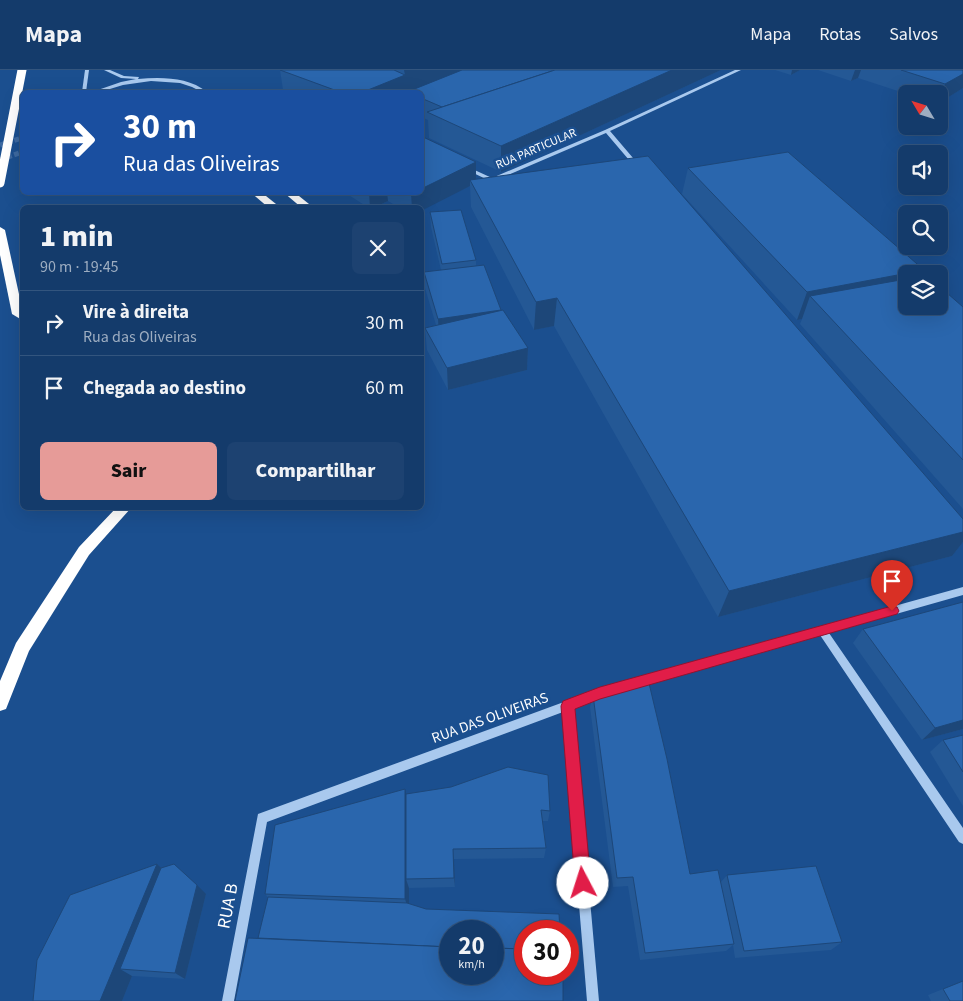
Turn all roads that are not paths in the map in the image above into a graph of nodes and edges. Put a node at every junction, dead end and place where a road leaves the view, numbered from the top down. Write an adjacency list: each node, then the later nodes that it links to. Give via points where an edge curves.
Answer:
1 (22, 70): 12 (highway, bridge)
2 (87, 70): 6 (street)
3 (106, 70): 5 (street, via 122,77)
4 (739, 70): 9 (street, RUA PARTICULAR)
5 (152, 80): 7 (street); 8 (street, via 177,81)
6 (84, 90)
7 (103, 90)
8 (202, 90)
9 (607, 131): 10 (street, RUA PARTICULAR, via 492,180); 11 (street)
10 (456, 163)
11 (644, 174)
12 (0, 183)
13 (258, 195): 15 (highway)
14 (290, 195): 16 (highway)
15 (272, 205)
16 (305, 205)
17 (0, 230): 18 (highway)
18 (20, 316)
19 (122, 510): 24 (highway, via 84,551 22,648)
20 (963, 591): 21 (street)
21 (822, 630): 22 (street); 27 (street)
22 (627, 685)
23 (609, 690): 25 (street, RUA DAS OLIVEIRAS)
24 (0, 703)
25 (568, 706): 26 (street, RUA DAS OLIVEIRAS); 29 (street)
26 (262, 818): 28 (street, RUA B)
27 (963, 838)
28 (228, 1001)
29 (593, 1001)

